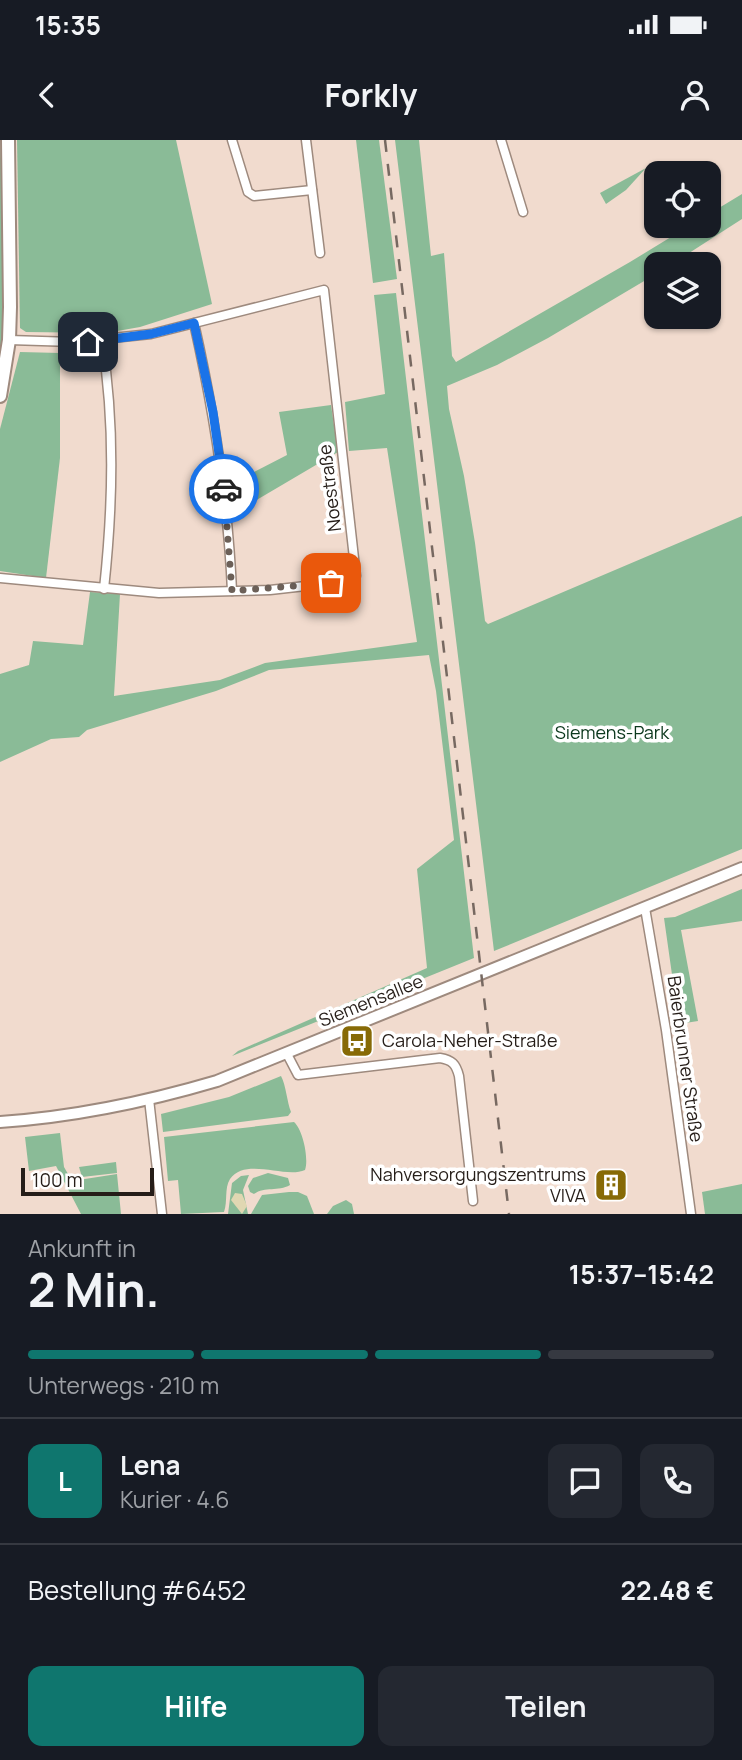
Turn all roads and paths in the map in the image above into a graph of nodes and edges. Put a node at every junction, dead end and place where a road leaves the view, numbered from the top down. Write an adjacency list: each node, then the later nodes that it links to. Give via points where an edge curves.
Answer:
1 (8, 140): 9 (main road)
2 (232, 140): 5 (street, via 248,192 254,196)
3 (306, 140): 5 (street)
4 (501, 140): 6 (street)
5 (312, 190): 7 (street)
6 (523, 212)
7 (320, 253)
8 (194, 323): 10 (street); 14 (street, via 222,471); 14 (street, Noestraße, via 324,290 356,576 350,581)
9 (9, 340): 10 (street); 11 (main road)
10 (102, 341): 13 (street, via 113,468)
11 (0, 396)
12 (0, 579): 13 (street, Noestraße)
13 (104, 589): 14 (street, Noestraße)
14 (232, 591)
15 (742, 868): 16 (main road, Siemensallee)
16 (645, 908): 17 (main road, Siemensallee); 22 (street, Baierbrunner Straße)
17 (287, 1054): 18 (main road, Siemensallee, via 217,1081); 20 (street, via 298,1075 450,1059 459,1076)
18 (149, 1099): 19 (main road, Siemensallee); 21 (street)
19 (0, 1122)
20 (474, 1201)
21 (162, 1214)
22 (691, 1214)

